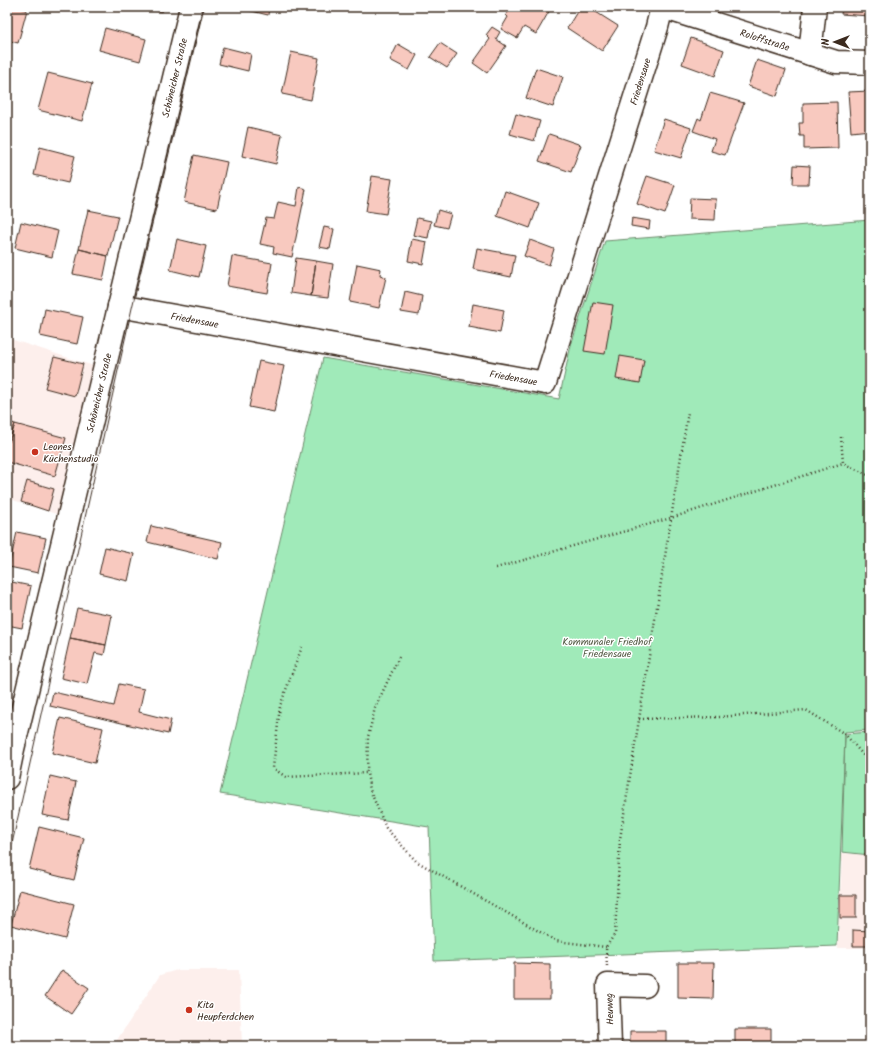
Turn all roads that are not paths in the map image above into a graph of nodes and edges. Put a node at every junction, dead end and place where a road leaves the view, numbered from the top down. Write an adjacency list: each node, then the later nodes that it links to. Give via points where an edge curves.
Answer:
1 (191, 7): 6 (street, Schöneicher Straße)
2 (662, 7): 4 (street, Roloffstraße); 6 (street, Friedensaue, via 545,383)
3 (814, 7): 4 (street)
4 (810, 54): 5 (street, Roloffstraße, via 836,62)
5 (870, 63)
6 (119, 306): 7 (street, Schöneicher Straße)
7 (7, 778)
8 (646, 986): 9 (street, Heuweg, via 608,985)
9 (610, 1046)

